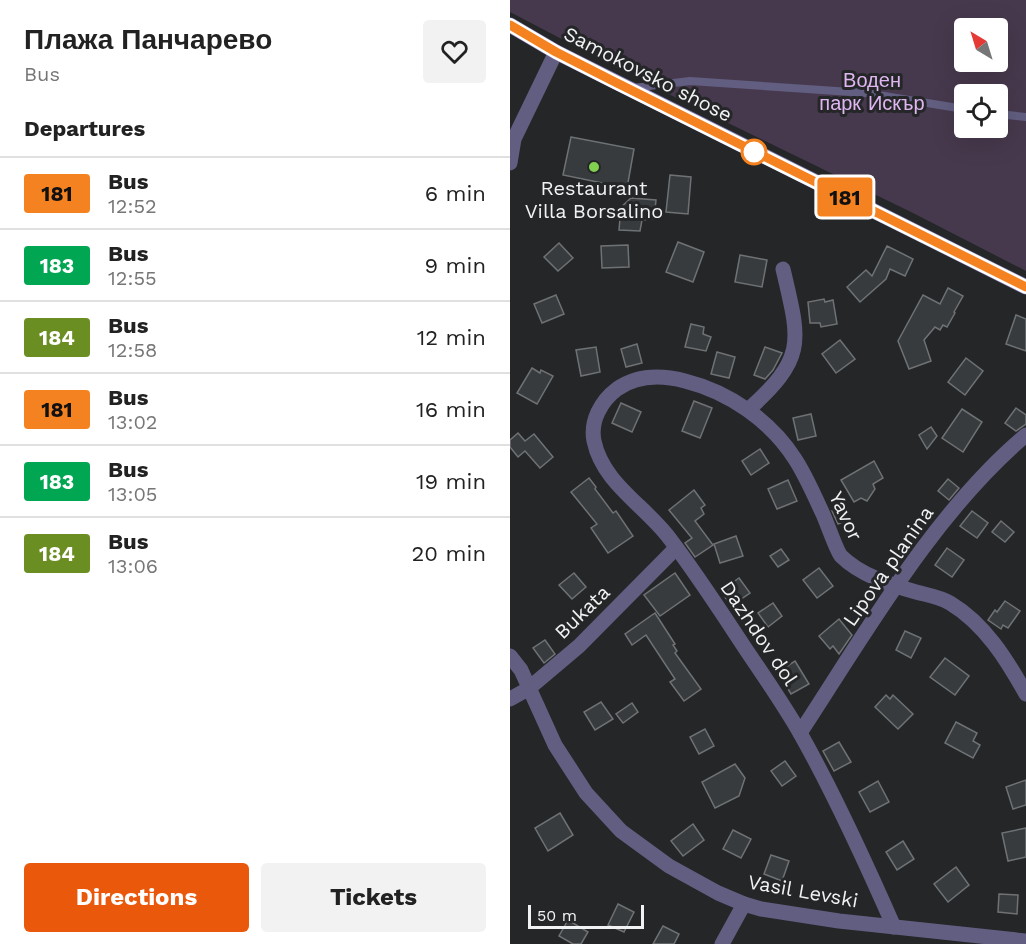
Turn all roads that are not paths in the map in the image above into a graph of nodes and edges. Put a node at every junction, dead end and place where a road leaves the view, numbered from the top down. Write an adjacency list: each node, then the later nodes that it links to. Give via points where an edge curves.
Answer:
1 (510, 25): 2 (main road, Samokovsko shose)
2 (556, 52): 3 (main road, Samokovsko shose); 7 (street)
3 (629, 89): 4 (lane, via 690,81 866,93); 10 (main road, Samokovsko shose)
4 (954, 107)
5 (1008, 115): 6 (lane)
6 (1026, 117)
7 (512, 139): 8 (street)
8 (510, 163)
9 (783, 269): 12 (street, via 795,325 794,355 781,377)
10 (1026, 287)
11 (624, 385): 12 (street, Yavor, via 650,377 674,379 722,394); 14 (street, Dazhdov dol, via 598,410 593,440 614,481 660,526)
12 (748, 410): 15 (street, Yavor, via 793,456 840,554 857,567)
13 (1026, 435): 15 (street, Lipova planina, via 954,508)
14 (676, 548): 17 (street, Bukata, via 579,646); 20 (street, Dazhdov dol)
15 (897, 586): 18 (street, Yavor, via 949,602 966,615 996,646); 20 (street, Lipova planina)
16 (510, 656): 17 (street, Vasil Levski, via 521,669)
17 (528, 689): 19 (street, Bukata); 21 (street, Vasil Levski, via 574,775 609,819 669,866)
18 (1026, 694)
19 (510, 699)
20 (800, 733): 22 (street, Dazhdov dol)
21 (744, 904): 22 (street, Vasil Levski); 24 (street)
22 (894, 927): 23 (street, Vasil Levski)
23 (1016, 942)
24 (722, 944)

